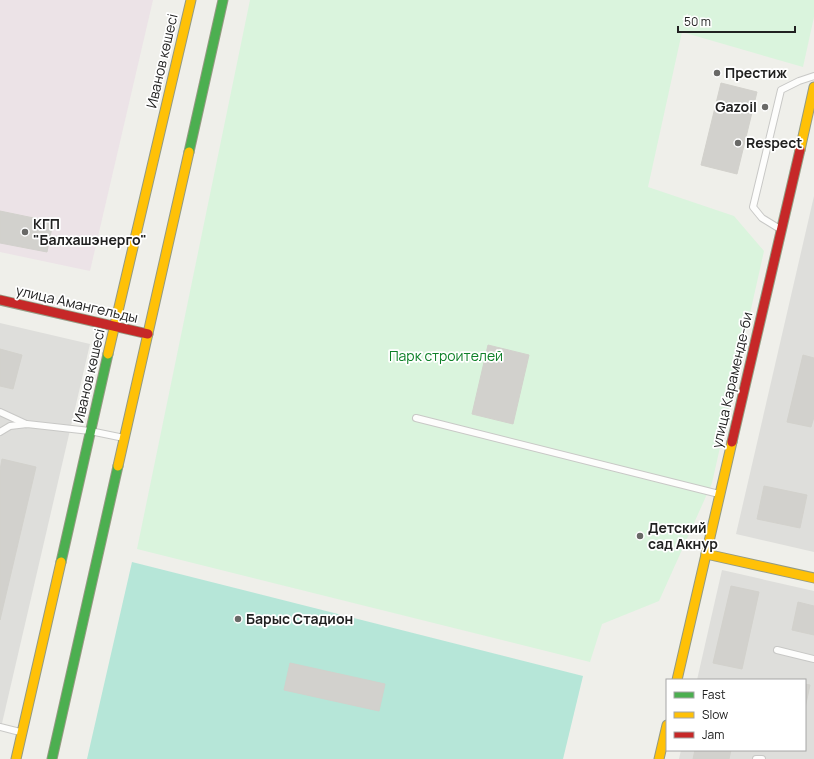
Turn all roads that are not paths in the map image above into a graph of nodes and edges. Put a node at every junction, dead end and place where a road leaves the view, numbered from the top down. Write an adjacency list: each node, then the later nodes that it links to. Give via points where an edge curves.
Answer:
1 (190, 0): 7 (street, Иванов көшесі)
2 (223, 0): 8 (street)
3 (814, 76): 5 (lane, via 781,90 753,207 762,218)
4 (814, 87): 5 (street, улица Караменде-би)
5 (781, 230): 15 (street, улица Караменде-би)
6 (0, 300): 7 (street, улица Амангельды)
7 (114, 326): 8 (street, улица Амангельды); 12 (street, Иванов көшесі)
8 (148, 334): 14 (street)
9 (0, 412): 11 (lane)
10 (416, 418): 15 (lane)
11 (27, 424): 12 (lane); 13 (lane, via 10,426)
12 (90, 431): 14 (lane); 23 (street, Иванов көшесі)
13 (0, 432)
14 (125, 438): 25 (street)
15 (720, 494): 16 (street, улица Караменде-би)
16 (706, 554): 17 (street); 20 (street, улица Караменде-би)
17 (814, 578)
18 (777, 650): 19 (lane)
19 (814, 659)
20 (677, 679)
21 (0, 727): 23 (lane)
22 (666, 729): 26 (street)
23 (22, 732): 24 (street, Иванов көшесі)
24 (16, 759)
25 (52, 759)
26 (659, 759)
27 (756, 759): 28 (lane)
28 (762, 759)

